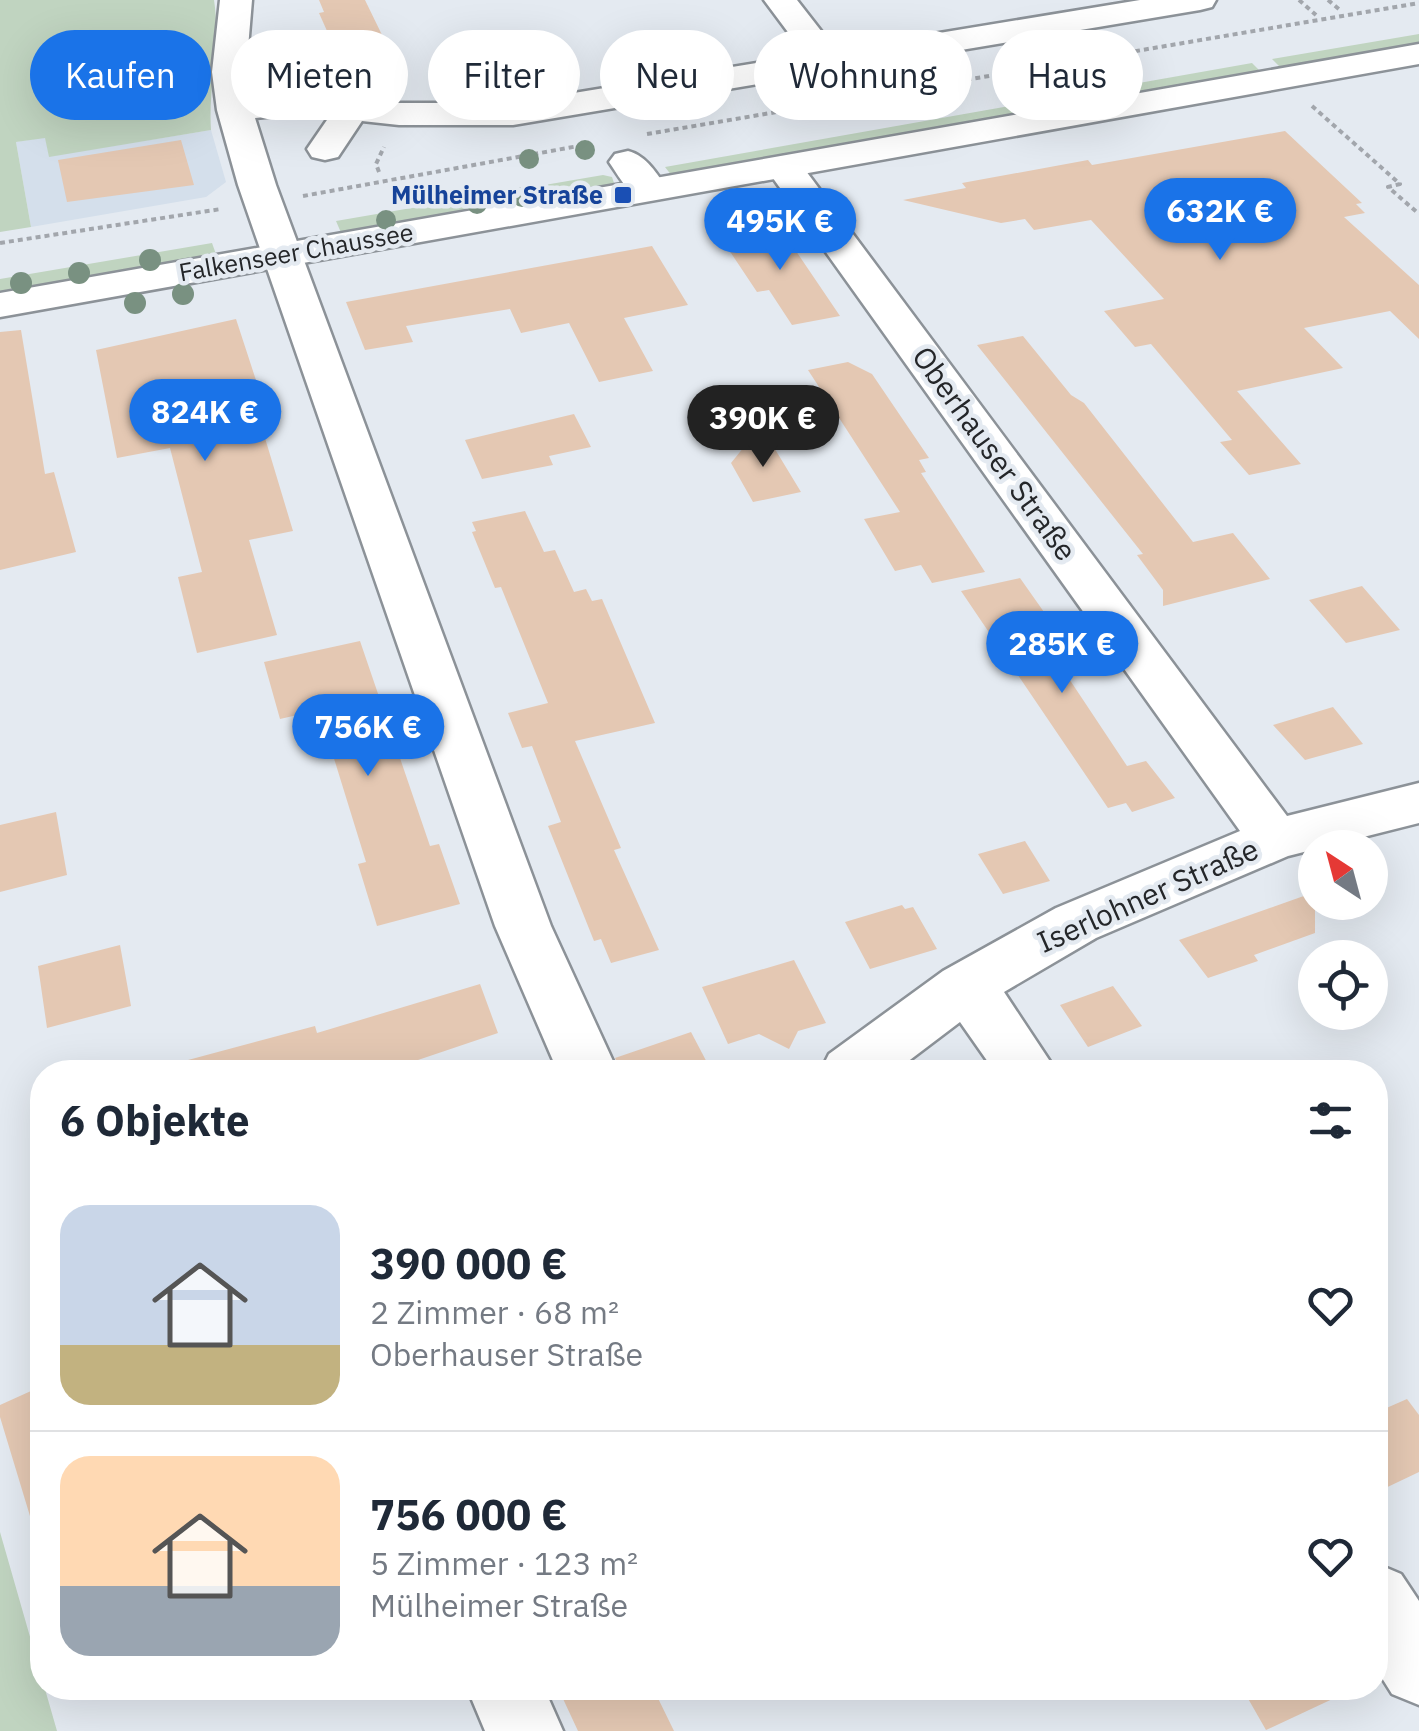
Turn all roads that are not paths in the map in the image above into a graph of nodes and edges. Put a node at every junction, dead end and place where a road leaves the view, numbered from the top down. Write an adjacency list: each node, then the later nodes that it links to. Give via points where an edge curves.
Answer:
1 (236, 0): 5 (street)
2 (780, 0): 6 (street)
3 (1200, 0): 7 (street)
4 (1419, 26): 16 (street, Falkenseer Chaussee)
5 (233, 30)
6 (804, 30)
7 (972, 37)
8 (231, 51): 11 (street)
9 (1419, 54): 17 (street, Falkenseer Chaussee)
10 (754, 73): 12 (street, via 513,114)
11 (231, 85)
12 (408, 114)
13 (238, 120): 18 (street)
14 (345, 120): 15 (street)
15 (324, 149)
16 (627, 157): 17 (street, Falkenseer Chaussee); 18 (street, Falkenseer Chaussee)
17 (784, 166): 22 (street, Oberhauser Straße)
18 (276, 239): 19 (street, Falkenseer Chaussee); 20 (street, Falkenseer Chaussee); 24 (street, via 523,926)
19 (0, 270)
20 (0, 304)
21 (1419, 803): 22 (street, Iserlohner Straße)
22 (1276, 839): 23 (street, Iserlohner Straße, via 1076,923)
23 (964, 987): 25 (street, Iserlohner Straße); 26 (street)
24 (583, 1060)
25 (866, 1060)
26 (1019, 1060)
27 (1388, 1620): 28 (street)
28 (1419, 1667)
29 (510, 1700): 30 (street)
30 (524, 1731)

